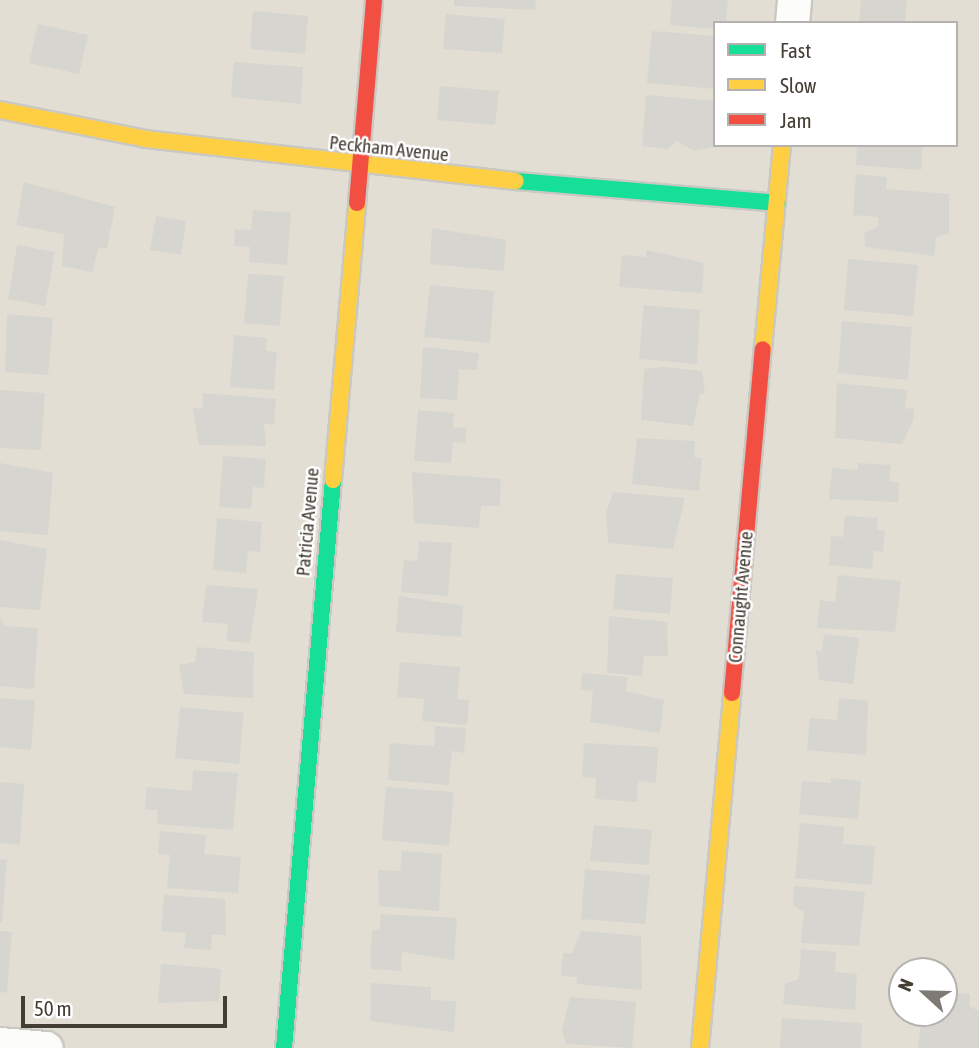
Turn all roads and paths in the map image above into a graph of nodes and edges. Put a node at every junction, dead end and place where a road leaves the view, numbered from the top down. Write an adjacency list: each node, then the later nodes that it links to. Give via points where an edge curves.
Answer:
1 (374, 0): 6 (street, Patricia Avenue)
2 (793, 0): 3 (street)
3 (792, 21)
4 (0, 110): 6 (street, Peckham Avenue, via 146,139)
5 (782, 147): 7 (street, Connaught Avenue)
6 (359, 169): 7 (street, Peckham Avenue); 10 (street, Patricia Avenue)
7 (777, 204): 11 (street, Connaught Avenue)
8 (0, 1044): 9 (street)
9 (46, 1048)
10 (284, 1048)
11 (700, 1048)

